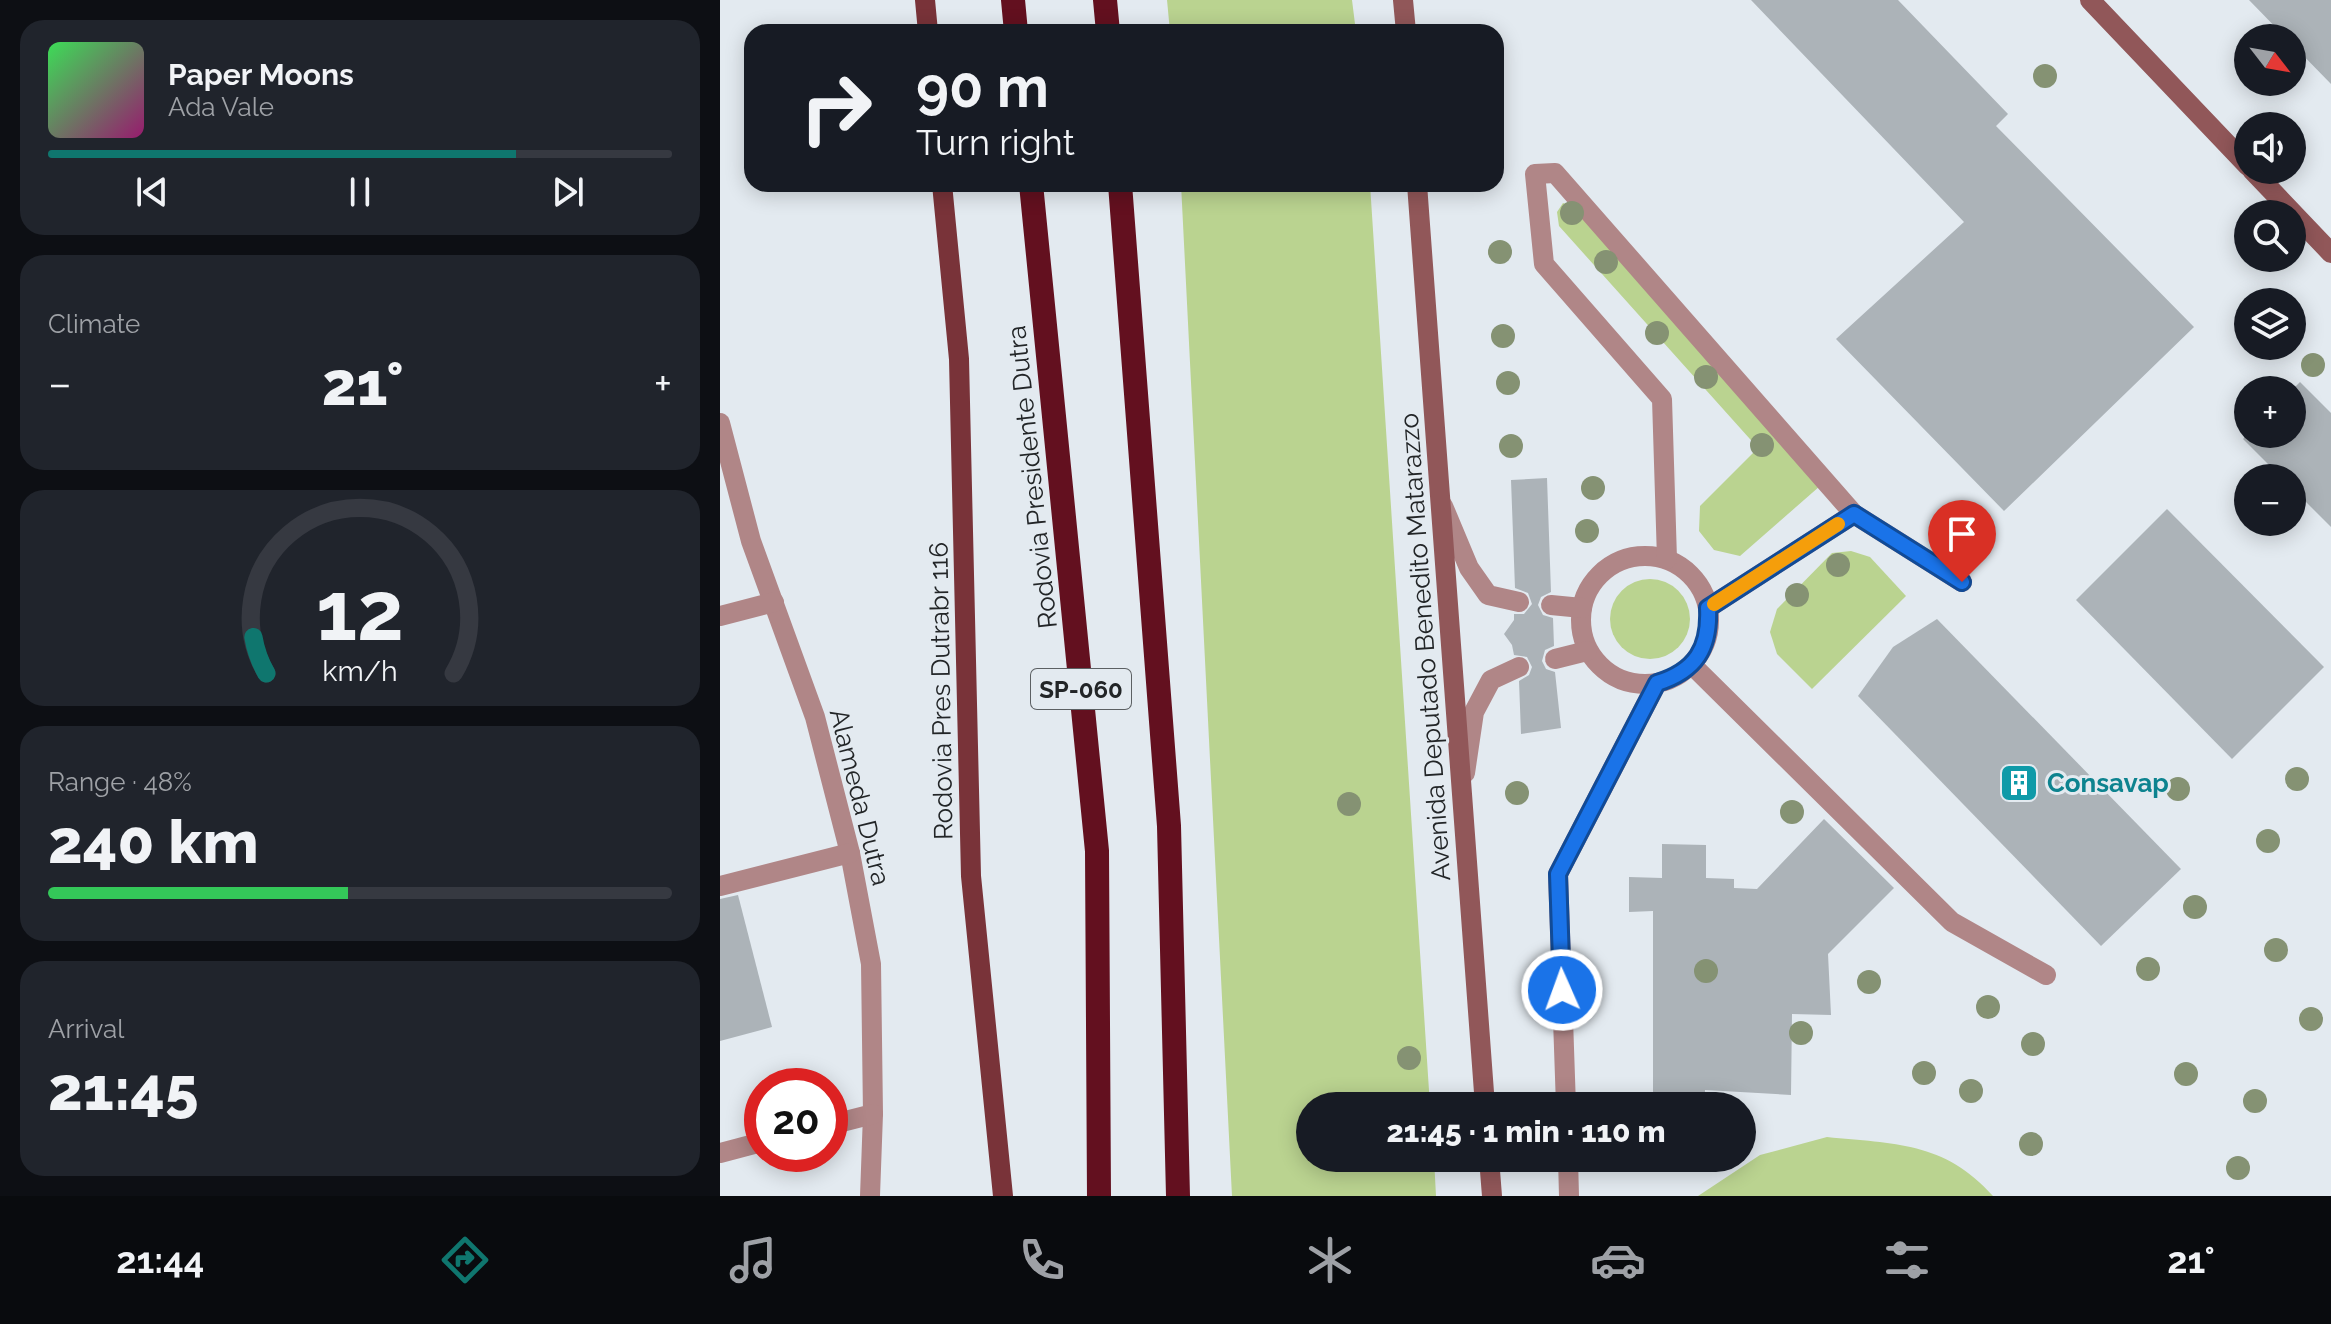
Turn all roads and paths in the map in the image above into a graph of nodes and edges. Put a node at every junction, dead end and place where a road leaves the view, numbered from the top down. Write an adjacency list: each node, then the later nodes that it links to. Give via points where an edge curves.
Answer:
1 (925, 0): 6 (main road)
2 (1013, 0): 7 (highway)
3 (1105, 0): 8 (highway)
4 (1403, 0): 9 (main road)
5 (2090, 0): 10 (main road)
6 (927, 24)
7 (1015, 24)
8 (1107, 24)
9 (1405, 24)
10 (2234, 151)
11 (2265, 184): 16 (main road)
12 (943, 192): 46 (main road, Rodovia Pres Dutrabr 116, via 959,359 971,876)
13 (1032, 192): 47 (highway, Rodovia Presidente Dutra / SP-060, via 1097,851)
14 (1121, 192): 48 (highway, SP-060, via 1169,826)
15 (1418, 192): 18 (main road, Avenida Deputado Benedito Matarazzo)
16 (2331, 253)
17 (720, 423): 22 (lane, Alameda Dutra, via 751,541)
18 (1440, 499): 23 (lane, via 1469,568 1488,595); 33 (main road, Avenida Deputado Benedito Matarazzo)
19 (1854, 514): 20 (lane, via 1555,173 1535,174 1544,264 1662,399); 21 (lane); 26 (lane)
20 (1667, 559): 25 (lane, via 1646,555 1604,570); 26 (lane, via 1701,587)
21 (1962, 582)
22 (774, 602): 27 (lane); 34 (lane, Alameda Dutra, via 815,717)
23 (1519, 602)
24 (1551, 605): 25 (lane)
25 (1582, 608): 28 (lane)
26 (1708, 608): 30 (lane, via 1704,647)
27 (720, 616)
28 (1587, 651): 29 (lane); 32 (lane, via 1618,678)
29 (1555, 659)
30 (1692, 665): 32 (lane); 36 (lane, via 1952,922)
31 (1519, 667): 33 (lane, via 1491,680 1474,712)
32 (1657, 683): 38 (lane, via 1558,874)
33 (1462, 793): 37 (main road, Avenida Deputado Benedito Matarazzo)
34 (850, 853): 35 (lane); 39 (lane, Alameda Dutra, via 871,964)
35 (720, 886)
36 (2046, 975)
37 (1484, 1092)
38 (1566, 1092)
39 (873, 1114): 40 (lane); 45 (lane, Alameda Dutra)
40 (848, 1120)
41 (744, 1147): 42 (lane)
42 (720, 1153)
43 (1490, 1172): 49 (main road)
44 (1568, 1172): 50 (lane)
45 (870, 1196)
46 (1003, 1196)
47 (1099, 1196)
48 (1178, 1196)
49 (1492, 1196)
50 (1569, 1196)

